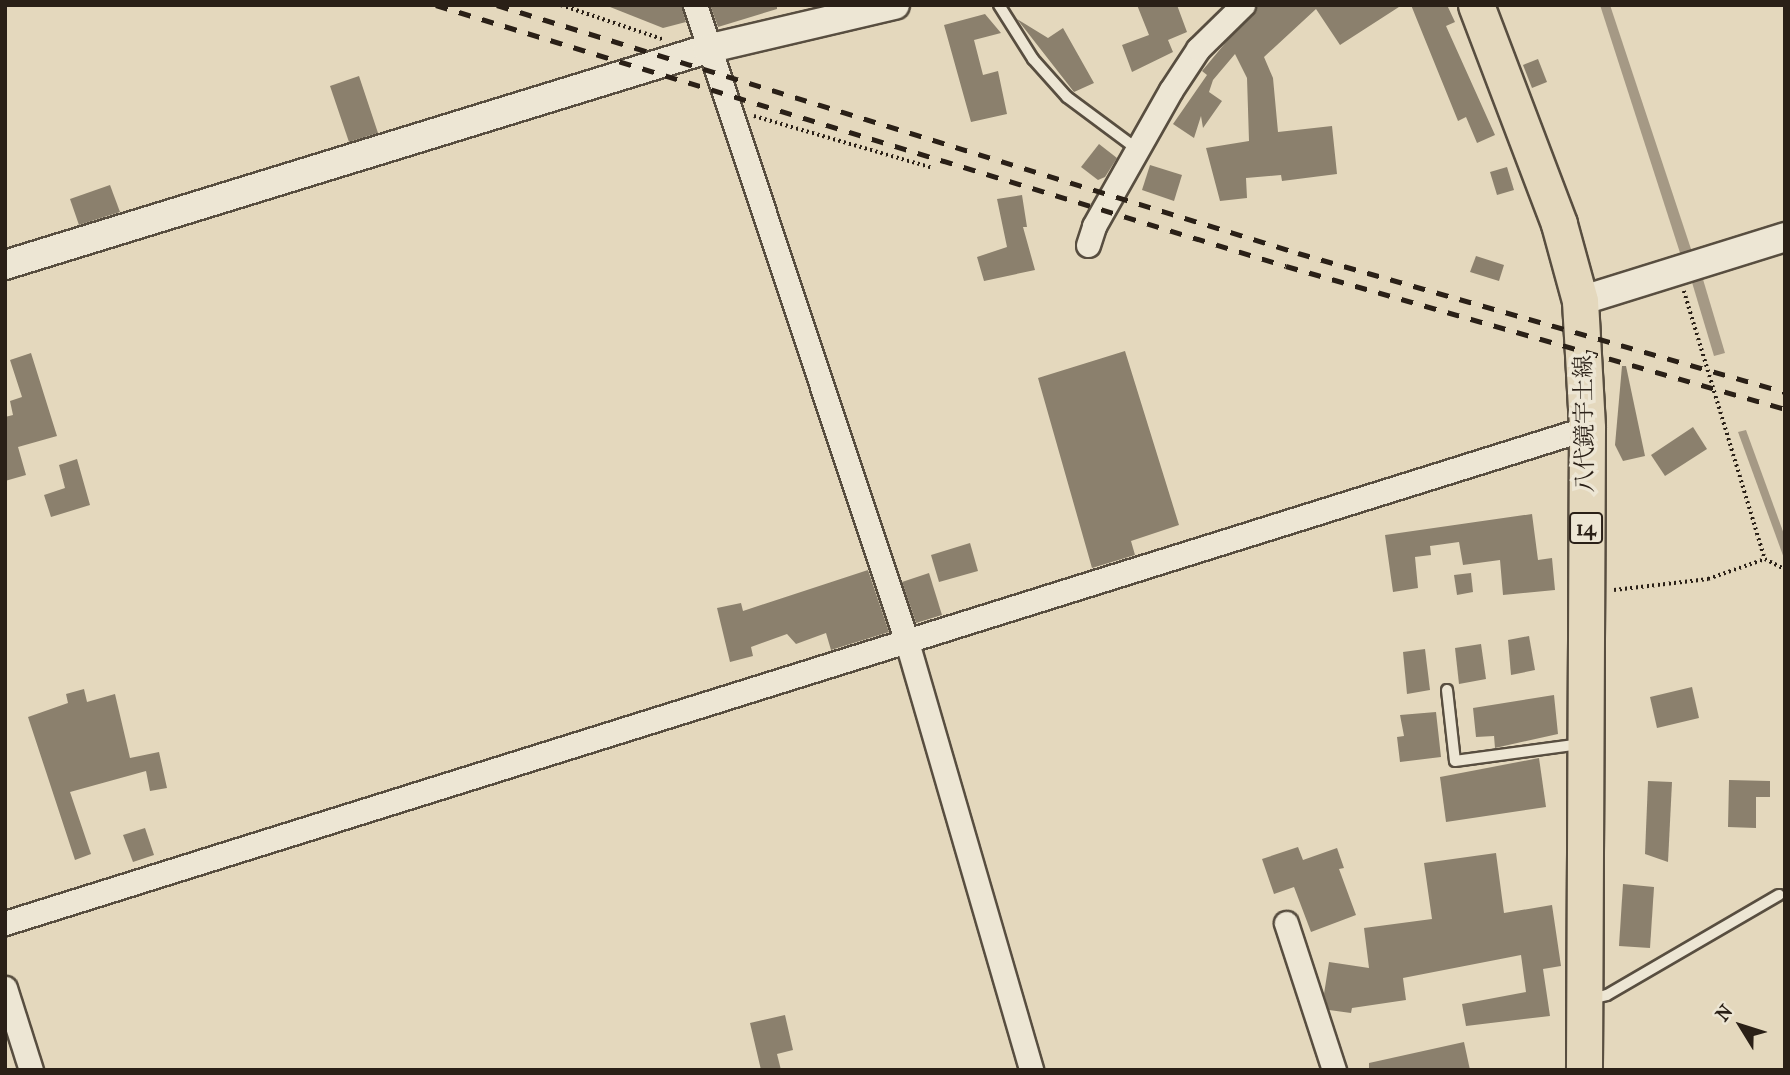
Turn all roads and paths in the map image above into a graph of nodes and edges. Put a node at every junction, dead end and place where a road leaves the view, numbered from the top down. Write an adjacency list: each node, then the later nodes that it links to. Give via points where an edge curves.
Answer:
1 (561, 5): 7 (path)
2 (695, 5): 7 (street)
3 (895, 5): 7 (street)
4 (999, 5): 9 (lane, via 1033,59 1067,97)
5 (1243, 5): 9 (street, via 1198,49)
6 (1476, 5): 15 (main road, 八代鏡宇土線 / 14, via 1559,224)
7 (695, 53): 8 (street); 13 (street)
8 (729, 108): 10 (path); 20 (street)
9 (1137, 149): 12 (street, via 1094,226)
10 (933, 168)
11 (1785, 237): 14 (street)
12 (1088, 246)
13 (5, 265)
14 (1678, 272): 15 (street); 17 (path)
15 (1580, 301): 16 (main road, 八代鏡宇土線 / 14)
16 (1587, 428): 19 (main road, 八代鏡宇土線 / 14); 20 (street)
17 (1765, 559): 18 (path); 19 (path, via 1708,579)
18 (1785, 569)
19 (1586, 594): 22 (main road, 八代鏡宇土線 / 14)
20 (906, 642): 24 (street); 29 (street)
21 (1447, 690): 22 (lane, via 1455,761)
22 (1586, 743): 27 (main road, 八代鏡宇土線 / 14)
23 (1779, 895): 27 (lane, via 1607,995)
24 (5, 923)
25 (1286, 923): 30 (street)
26 (5, 988): 28 (street)
27 (1585, 1000): 31 (main road, 八代鏡宇土線 / 14)
28 (31, 1070)
29 (1031, 1070)
30 (1334, 1070)
31 (1584, 1070)

